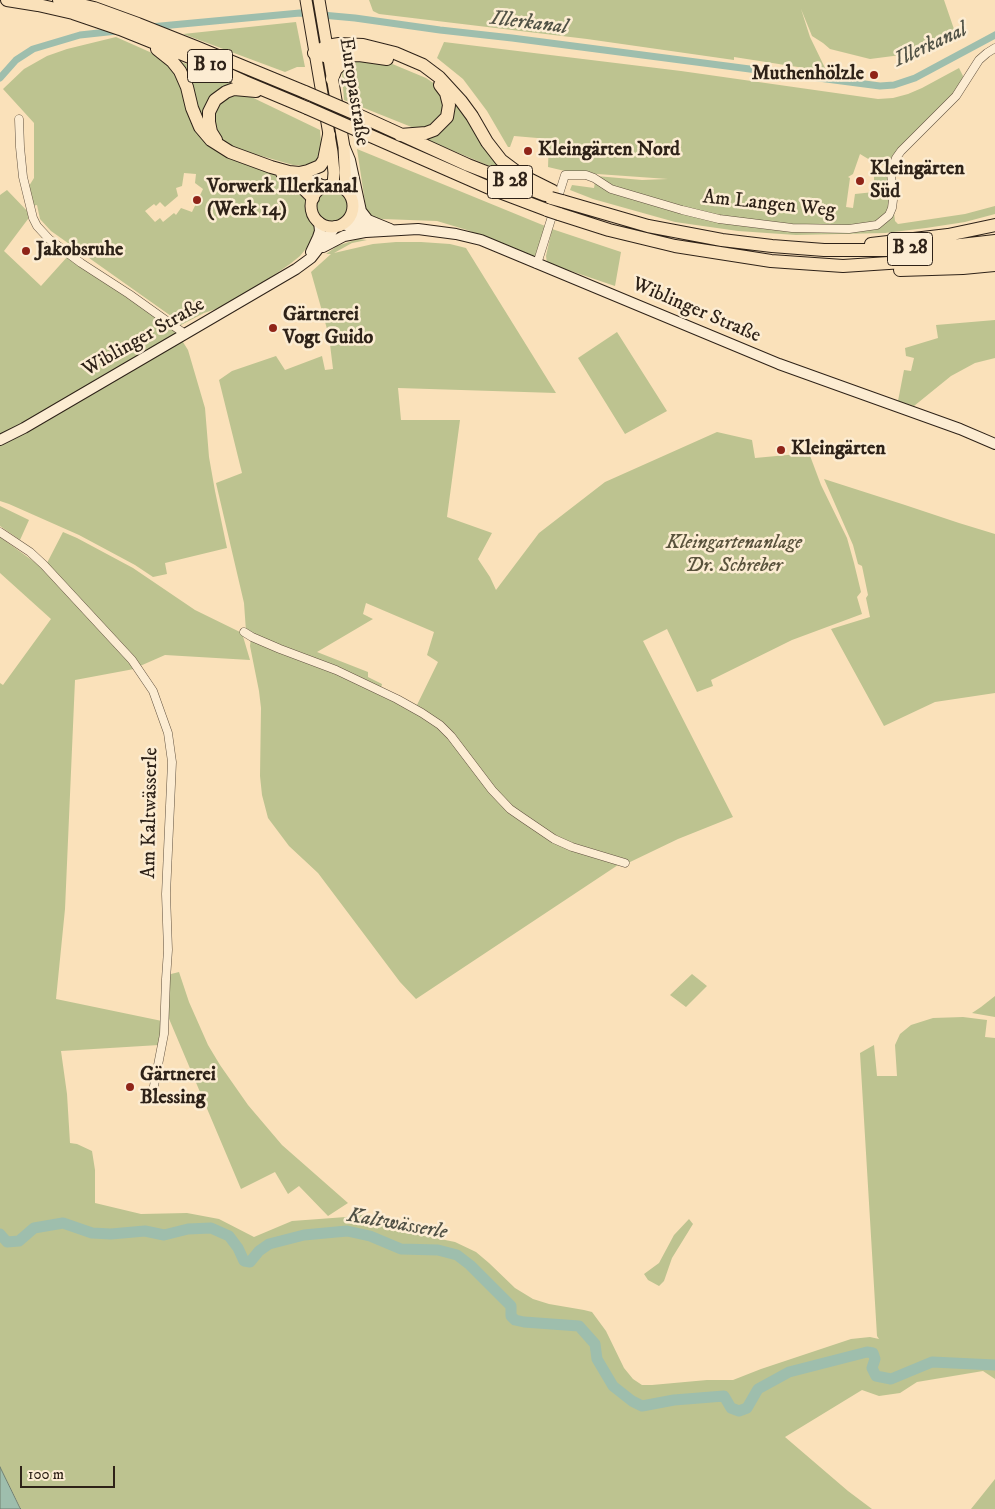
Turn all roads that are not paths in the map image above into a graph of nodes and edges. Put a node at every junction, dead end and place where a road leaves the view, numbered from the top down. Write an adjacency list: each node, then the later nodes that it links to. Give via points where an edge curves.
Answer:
1 (6, 0): 5 (highway, B 10, via 82,16)
2 (59, 0): 14 (highway, B 10, bridge, via 107,13 305,92 356,114)
3 (306, 0): 8 (main road, Europastraße)
4 (319, 0): 7 (main road, Europastraße)
5 (143, 38): 11 (highway, B 10); 15 (highway, B 10, via 177,66 200,127)
6 (995, 48): 35 (street, Am Langen Weg, via 973,69 956,96 896,158 891,172 892,208 889,215 876,225 849,229 792,228 719,219 611,189 586,175 566,175)
7 (327, 51): 8 (highway); 9 (highway, B 10); 10 (main road, Europastraße); 22 (highway, via 349,44 363,45 395,53 423,65 449,87 506,164)
8 (314, 53): 13 (main road, Europastraße)
9 (350, 56): 10 (highway, via 336,69); 14 (highway, B 10, via 382,57 408,66 429,76 446,93 448,114 438,127)
10 (332, 79): 16 (main road, Europastraße)
11 (276, 95): 14 (highway, B 10, bridge, via 357,130); 15 (highway, via 239,89 218,97 211,107 209,122)
12 (19, 120): 38 (street, via 23,177 37,226 80,263)
13 (329, 135): 18 (highway, via 320,166 299,173); 19 (main road, Europastraße, via 333,162)
14 (397, 141): 22 (highway, B 28, via 468,165)
15 (220, 146): 17 (highway, B 10)
16 (344, 146): 20 (main road, Europastraße); 27 (main road, via 363,215)
17 (271, 168): 18 (highway); 21 (highway, B 10, via 295,180)
18 (289, 172): 19 (highway)
19 (328, 186): 20 (main road, via 338,185); 21 (main road)
20 (346, 190): 23 (main road, via 352,199)
21 (313, 198): 24 (main road, via 312,208)
22 (556, 201): 31 (highway, B 28, via 648,226 722,240); 37 (highway, B 28, via 609,230 674,246 771,261)
23 (353, 211): 25 (main road); 29 (main road, via 359,222)
24 (319, 222): 25 (main road); 34 (main road, Wiblinger Straße, via 316,243)
25 (340, 225): 28 (main road, Wiblinger Straße); 32 (main road, Wiblinger Straße)
26 (995, 226): 31 (highway)
27 (393, 230): 29 (main road, Wiblinger Straße); 35 (main road, Wiblinger Straße, via 418,229 456,234 481,240)
28 (366, 232): 29 (main road, Wiblinger Straße); 32 (main road, via 338,238)
29 (380, 232)
30 (995, 241): 31 (highway, B 28, via 899,250)
31 (824, 250)
32 (316, 252): 34 (main road, Wiblinger Straße)
33 (995, 254): 37 (highway, B 28)
34 (304, 263): 38 (main road, Wiblinger Straße)
35 (536, 264): 40 (main road, Wiblinger Straße, via 787,367)
36 (995, 265): 37 (highway, via 877,271)
37 (843, 266)
38 (184, 334): 39 (main road, Wiblinger Straße)
39 (0, 440)
40 (995, 444)
41 (0, 532): 44 (street, Am Kaltwässerle, via 44,565 132,660 153,691 168,733 172,762 164,1034)
42 (244, 632): 43 (street, via 336,670 422,713 451,736 510,809 572,847)
43 (625, 863)
44 (149, 1098)

